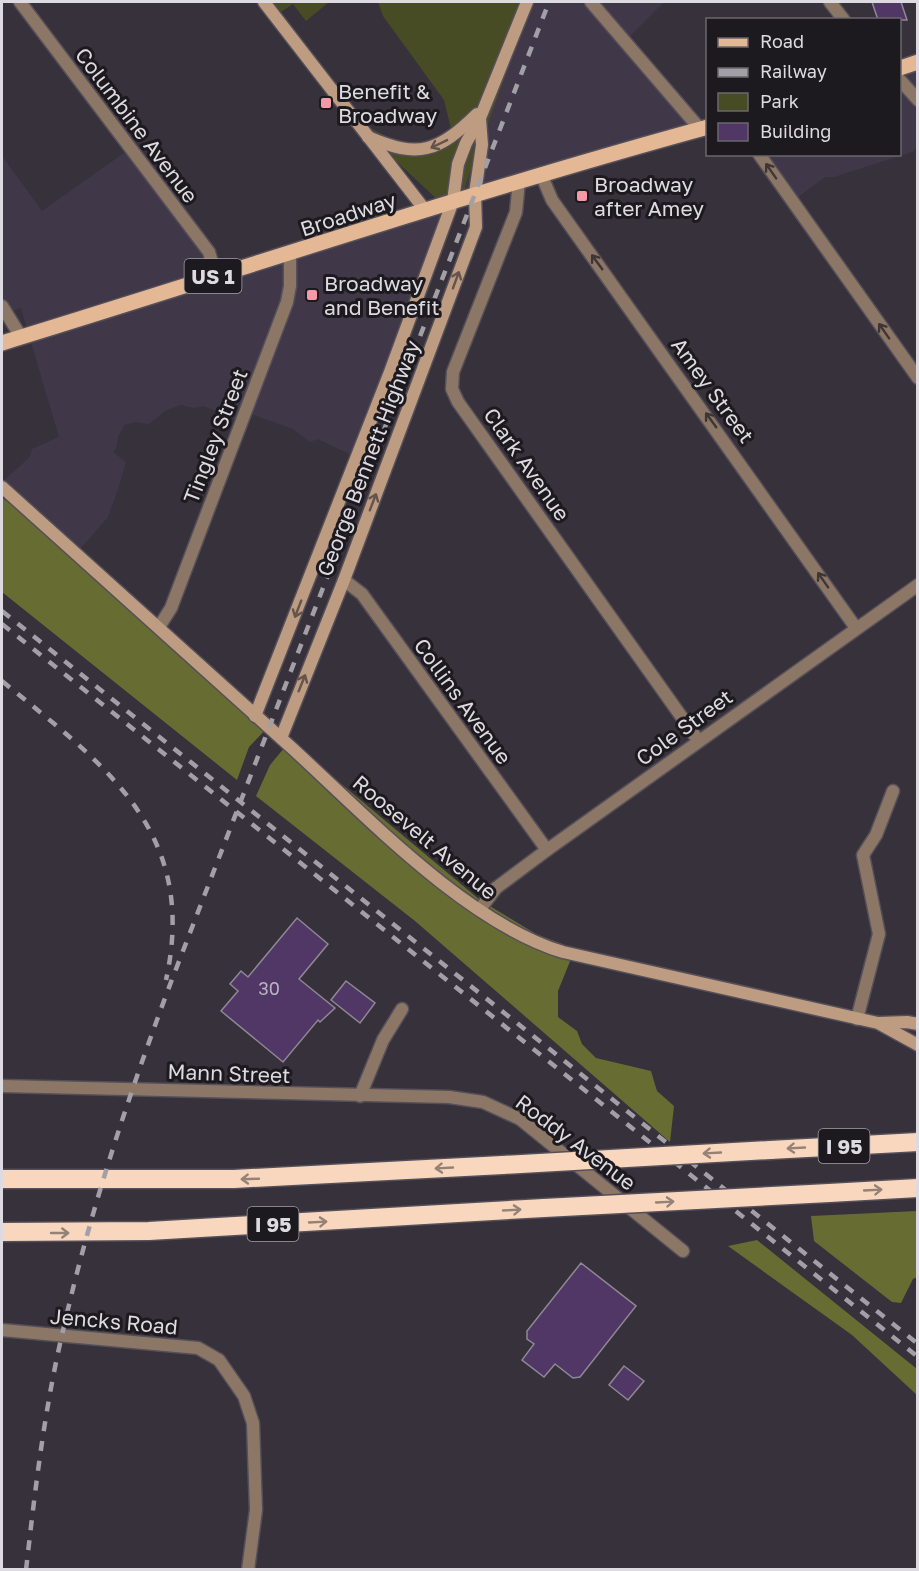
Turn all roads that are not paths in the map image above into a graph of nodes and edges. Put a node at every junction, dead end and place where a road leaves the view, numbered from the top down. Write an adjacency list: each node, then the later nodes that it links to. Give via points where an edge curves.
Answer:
1 (20, 2): 21 (street, Columbine Avenue, via 208,252)
2 (264, 2): 13 (street)
3 (527, 2): 11 (street, George Bennett Highway)
4 (591, 2): 12 (street)
5 (830, 2): 6 (street)
6 (842, 18)
7 (918, 62): 8 (main road)
8 (901, 68)
9 (901, 81): 10 (street)
10 (918, 100)
11 (482, 112): 13 (street, one-way to 13, via 440,145 421,151 392,147); 17 (street, George Bennett Highway); 18 (street, George Bennett Highway, via 458,164)
12 (704, 128): 15 (main road, Broadway / US 1)
13 (367, 137): 19 (street)
14 (760, 156): 25 (street, one-way to 14)
15 (541, 174): 16 (main road, Broadway / US 1); 30 (street, Amey Street, one-way to 15, via 552,200)
16 (519, 181): 17 (main road, Broadway / US 1); 33 (street, Clark Avenue, via 516,212 453,372 452,388 458,402)
17 (475, 193): 18 (main road, Broadway / US 1); 27 (street, George Bennett Highway, one-way to 17, via 476,227)
18 (453, 201): 19 (main road, Broadway / US 1); 31 (street, George Bennett Highway, one-way to 31)
19 (425, 210): 20 (main road, Broadway / US 1)
20 (290, 255): 21 (main road, Broadway / US 1); 29 (street, Tingley Street, via 287,302 171,608)
21 (216, 276): 23 (main road, Broadway / US 1)
22 (2, 306): 23 (street)
23 (21, 337): 24 (main road, Broadway / US 1)
24 (2, 343)
25 (918, 378)
26 (2, 488): 29 (street, Roosevelt Avenue)
27 (344, 580): 32 (street, George Bennett Highway, one-way to 27); 35 (street, Collins Avenue, via 362,594)
28 (918, 585): 30 (street, Cole Street)
29 (159, 627): 31 (street, Roosevelt Avenue)
30 (856, 628): 33 (street, Cole Street)
31 (255, 716): 32 (street, Roosevelt Avenue)
32 (281, 738): 36 (street, Roosevelt Avenue, via 392,840)
33 (698, 741): 35 (street, Cole Street)
34 (893, 791): 38 (street, via 876,835 863,855 879,934)
35 (547, 850): 36 (street, Cole Street, via 496,888)
36 (480, 909): 38 (street, Roosevelt Avenue, via 520,935 563,952)
37 (402, 1009): 43 (street, via 383,1040)
38 (857, 1019): 39 (street, Roosevelt Avenue)
39 (878, 1023): 40 (street); 41 (street, Roosevelt Avenue)
40 (918, 1024)
41 (918, 1045)
42 (2, 1086): 43 (street, Mann Street)
43 (360, 1096): 48 (street, Roddy Avenue, via 460,1098 502,1109 538,1133)
44 (918, 1142): 45 (highway, I 95, one-way to 45, bridge, via 234,1179)
45 (2, 1179)
46 (918, 1188): 47 (highway, I 95, one-way to 46, bridge, via 159,1231)
47 (2, 1232)
48 (683, 1251)
49 (2, 1330): 50 (street, Jencks Road, via 198,1348 219,1360 244,1396 253,1423 256,1510)
50 (248, 1569)

